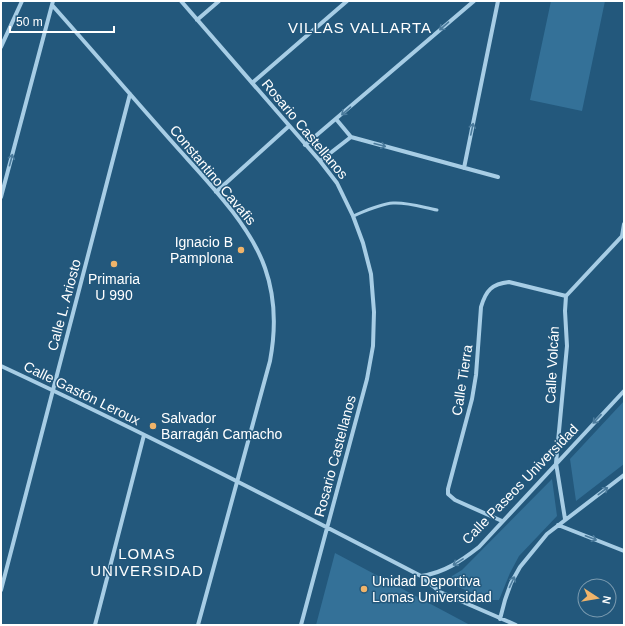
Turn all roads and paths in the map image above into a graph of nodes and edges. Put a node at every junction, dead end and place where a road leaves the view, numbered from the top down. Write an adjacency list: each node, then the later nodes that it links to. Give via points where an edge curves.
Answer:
1 (22, 1): 9 (street)
2 (181, 1): 8 (street, Rosario Castellanos)
3 (219, 1): 8 (street)
4 (347, 1): 10 (street)
5 (474, 1): 12 (street, one-way to 12)
6 (498, 1): 17 (street, one-way to 6)
7 (52, 3): 11 (street, Constantino Cavafis); 20 (street, one-way to 7)
8 (197, 20): 10 (street, Rosario Castellanos)
9 (1, 47)
10 (252, 83): 13 (street, Rosario Castellanos)
11 (130, 94): 19 (street, Constantino Cavafis); 27 (street, Calle L. Ariosto)
12 (336, 119): 14 (street); 15 (street)
13 (289, 126): 15 (street, Rosario Castellanos); 19 (street)
14 (351, 137): 16 (street); 17 (street, one-way to 17)
15 (305, 145): 16 (street, Rosario Castellanos)
16 (320, 162): 22 (street, Rosario Castellanos, via 337,183)
17 (464, 168): 18 (street)
18 (498, 177)
19 (216, 192): 32 (street, Constantino Cavafis, via 254,244 265,267 273,294 274,341)
20 (1, 198)
21 (436, 210): 22 (lane, via 391,203)
22 (353, 216): 36 (street, Rosario Castellanos, via 371,274 373,346 367,379)
23 (624, 224): 24 (street)
24 (623, 235): 25 (street)
25 (566, 296): 30 (street, Calle Volcán, via 567,346); 34 (street, Calle Tierra, via 509,282 501,283 488,291 481,307 472,399 448,494 455,500)
26 (1, 366): 27 (street, Calle Gastón Leroux)
27 (53, 390): 29 (street, Calle Gastón Leroux); 39 (street, Calle L. Ariosto)
28 (624, 391): 30 (street, Calle Paseos Universidad, one-way to 30)
29 (144, 435): 32 (street, Calle Gastón Leroux); 41 (street)
30 (556, 463): 33 (street, Calle Volcán); 34 (street, Calle Paseos Universidad)
31 (624, 475): 33 (street, one-way to 31)
32 (237, 481): 36 (street, Calle Gastón Leroux); 42 (street, Constantino Cavafis)
33 (566, 519): 35 (street)
34 (502, 521): 38 (street, Calle Paseos Universidad, one-way to 38, via 465,558 444,571)
35 (558, 526): 37 (street, one-way to 37); 40 (street, one-way to 35, via 507,595 520,567 547,534)
36 (327, 527): 38 (street, Calle Gastón Leroux); 43 (street, Rosario Castellanos)
37 (624, 551)
38 (421, 576): 40 (street, Calle Gastón Leroux, via 440,592)
39 (1, 590)
40 (500, 619): 44 (street, Calle Gastón Leroux)
41 (95, 625)
42 (198, 625)
43 (301, 625)
44 (516, 625)

